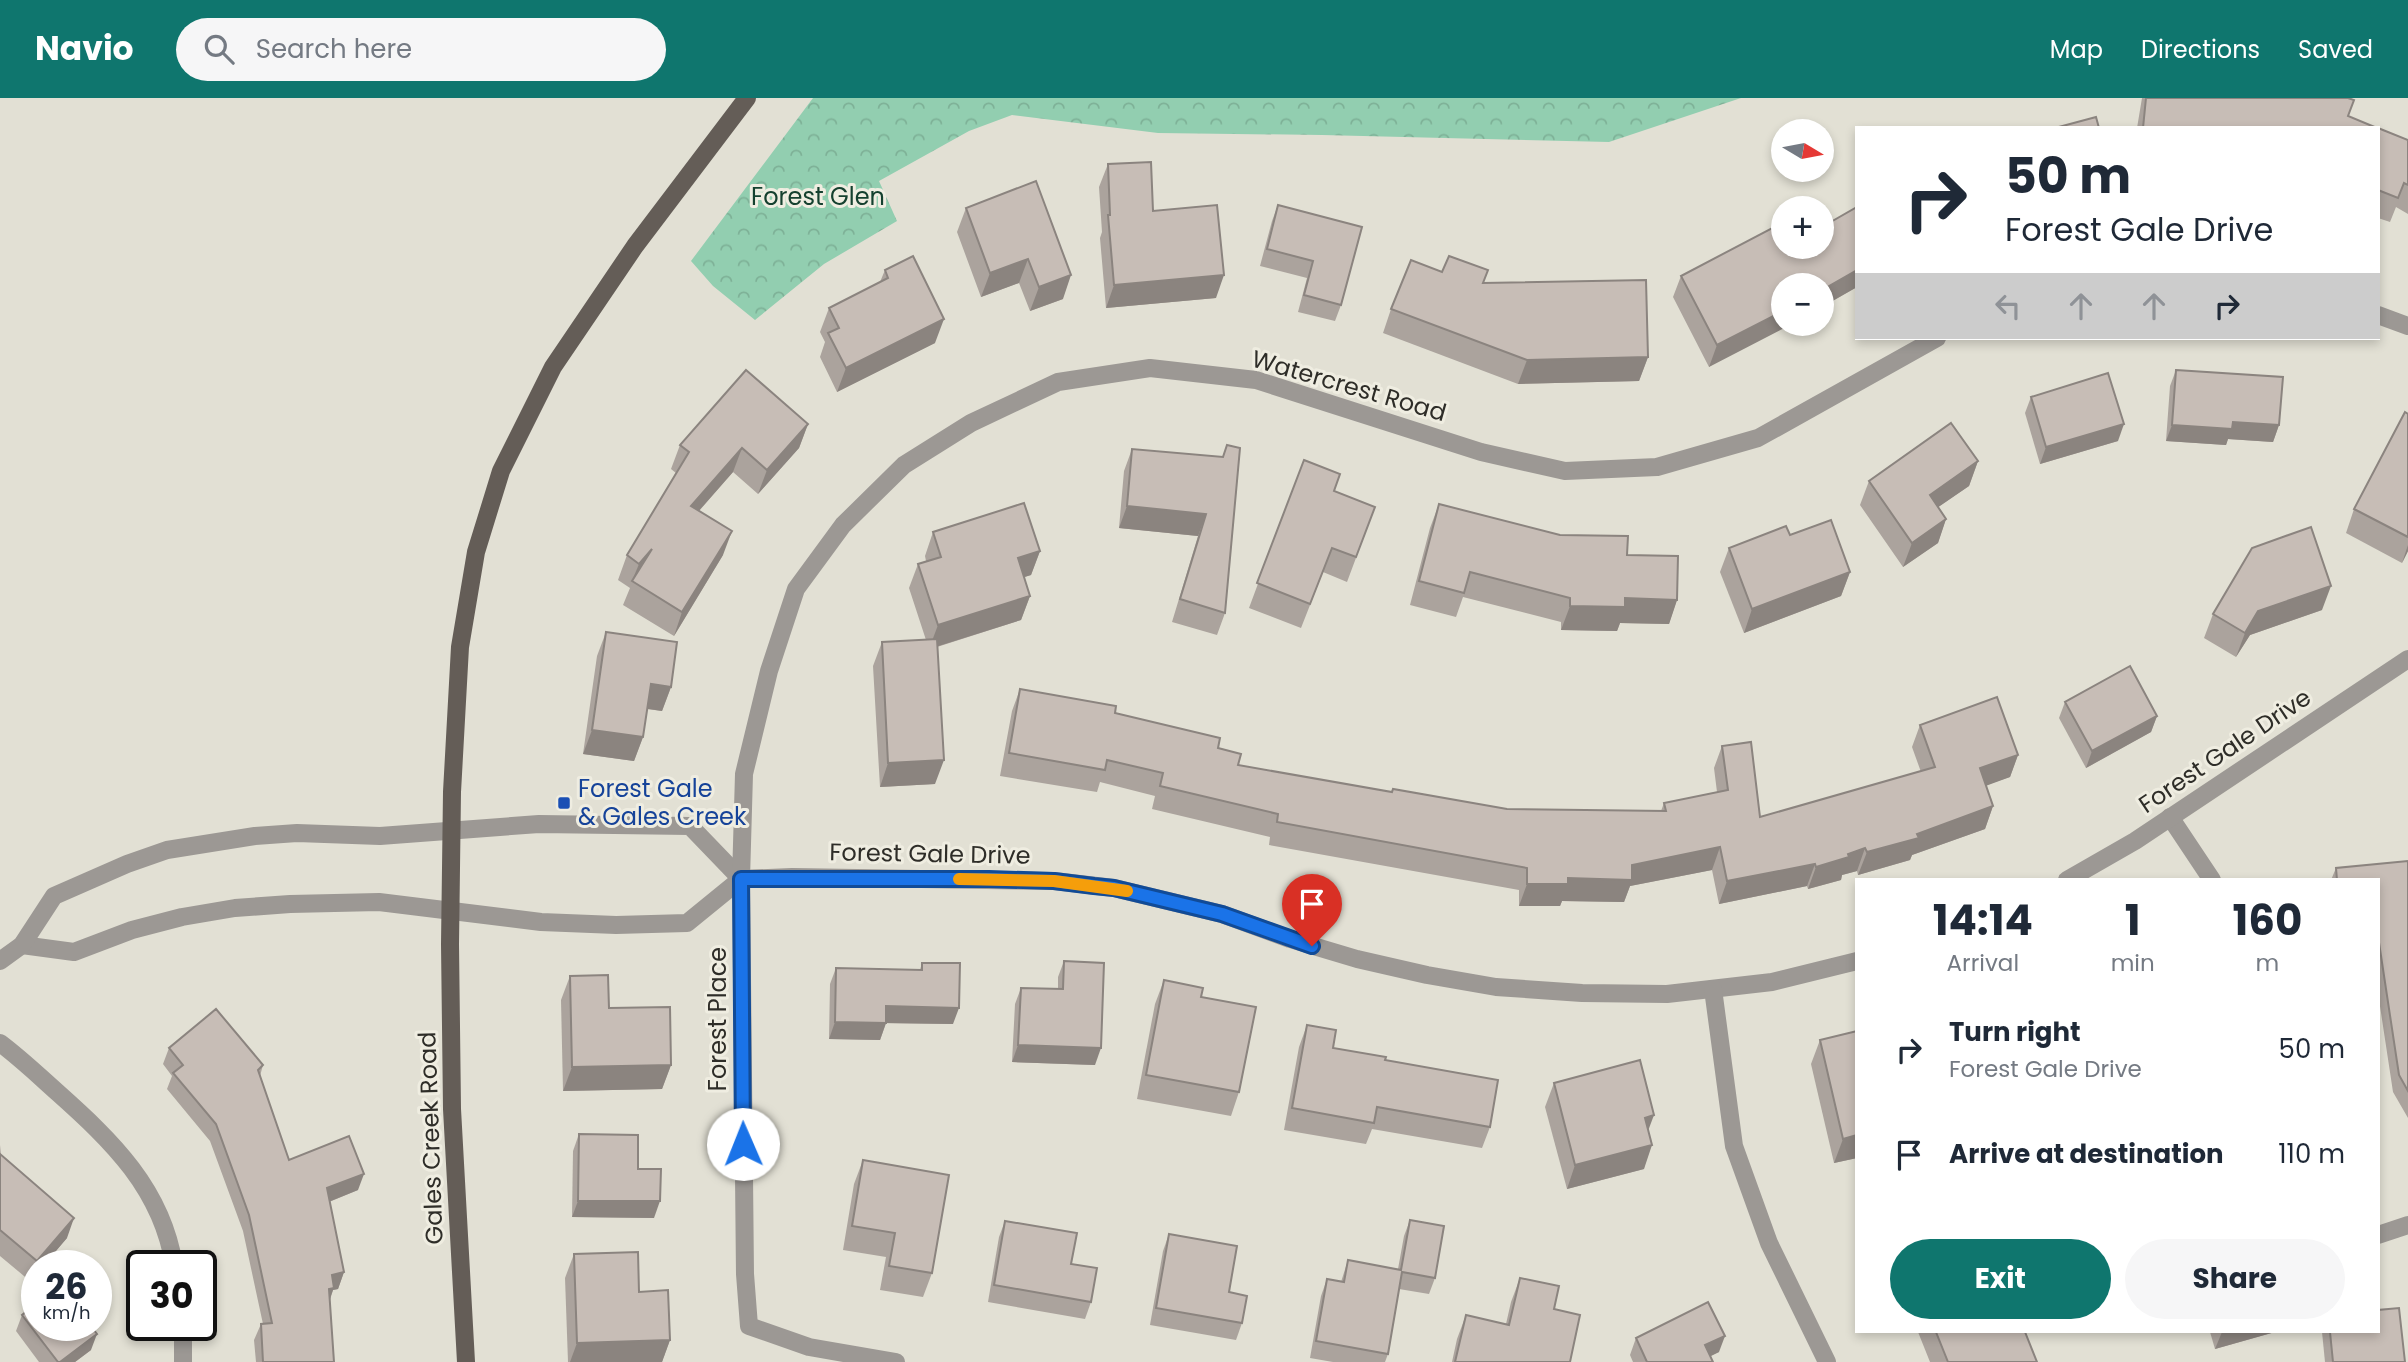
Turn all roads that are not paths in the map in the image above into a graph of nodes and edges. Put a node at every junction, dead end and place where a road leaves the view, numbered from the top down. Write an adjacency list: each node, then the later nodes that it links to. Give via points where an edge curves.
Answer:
1 (747, 98): 7 (main road, Gales Creek Road, via 635,246 554,367 501,471 476,552 460,647)
2 (2380, 316): 3 (street)
3 (2408, 326)
4 (1933, 340): 10 (street, Watercrest Road, via 1758,438 1657,467 1565,471 1481,452 1256,380 1150,368 1058,382 971,423 904,465 843,525 796,589 769,671 744,774)
5 (2408, 659): 6 (street, Forest Gale Drive)
6 (2170, 817): 8 (street, Forest Gale Drive); 9 (street)
7 (452, 831): 10 (street, via 539,824 690,826); 11 (main road, Gales Creek Road); 12 (street, via 380,836 298,833 167,850 54,896)
8 (2070, 878)
9 (2212, 878)
10 (741, 879): 11 (street, via 687,923 541,922); 15 (street, Forest Gale Drive, via 1054,881 1114,888 1222,914 1346,956 1496,987 1667,994); 23 (street, Forest Place, via 749,1326 809,1348)
11 (451, 912): 12 (street, via 379,902 235,908 132,930 74,952); 22 (main road, Gales Creek Road, via 452,1109)
12 (22, 945): 13 (street)
13 (0, 961)
14 (1855, 961): 15 (street, Forest Gale Drive, via 1772,982)
15 (1713, 989): 24 (street, via 1734,1146 1769,1243)
16 (0, 1043): 19 (street, via 104,1134 144,1183)
17 (2408, 1225): 18 (street)
18 (2380, 1234)
19 (171, 1250)
20 (183, 1341): 21 (street)
21 (183, 1362)
22 (466, 1362)
23 (895, 1362)
24 (1827, 1362)

